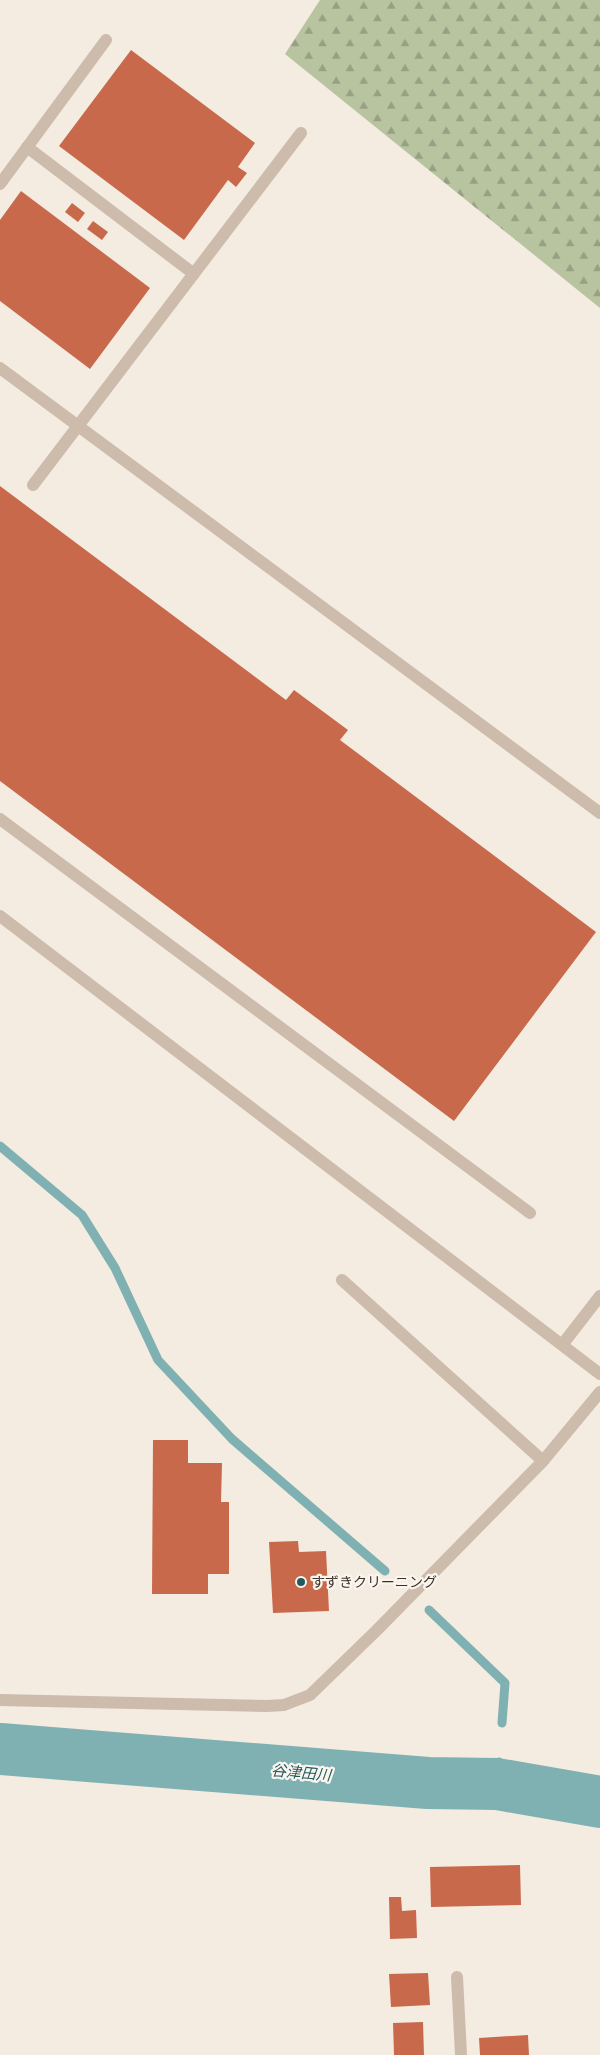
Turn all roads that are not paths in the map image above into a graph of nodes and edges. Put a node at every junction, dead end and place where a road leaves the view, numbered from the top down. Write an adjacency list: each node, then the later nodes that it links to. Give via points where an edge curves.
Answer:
1 (106, 40): 3 (street)
2 (301, 133): 5 (street)
3 (27, 147): 4 (street); 5 (street)
4 (0, 184)
5 (194, 274): 7 (street)
6 (0, 368): 7 (street)
7 (78, 427): 8 (street); 9 (street)
8 (33, 485)
9 (600, 813)
10 (0, 819): 12 (street)
11 (0, 916): 15 (street)
12 (530, 1213)
13 (342, 1280): 18 (street)
14 (600, 1296): 15 (street)
15 (562, 1345): 16 (street)
16 (600, 1374)
17 (600, 1392): 18 (street)
18 (542, 1461): 19 (street, via 310,1695 284,1705 267,1706)
19 (0, 1700)
20 (457, 1977): 21 (street)
21 (462, 2055)

